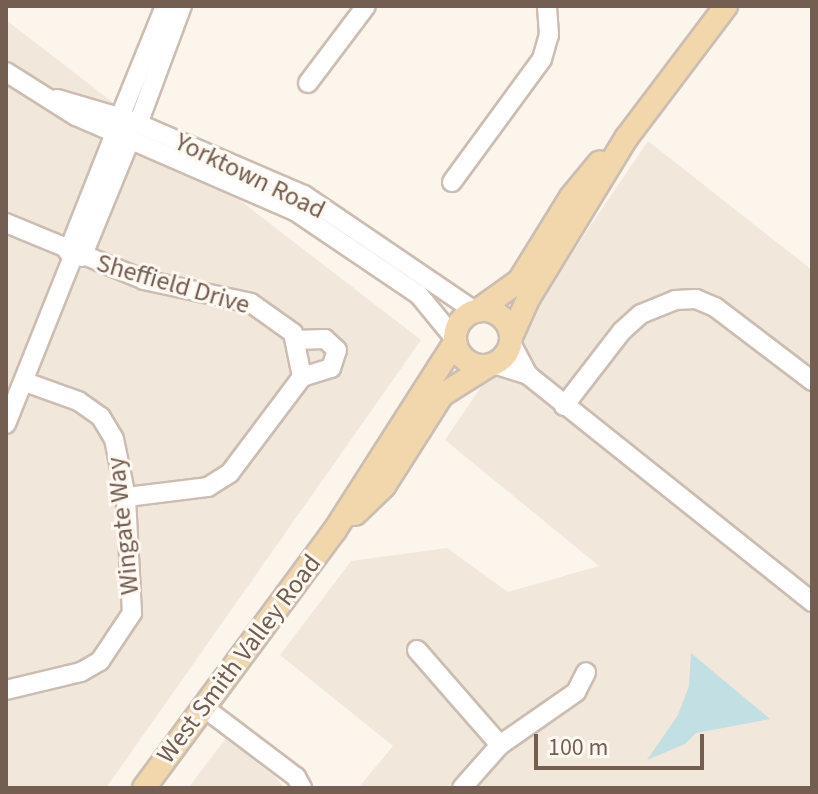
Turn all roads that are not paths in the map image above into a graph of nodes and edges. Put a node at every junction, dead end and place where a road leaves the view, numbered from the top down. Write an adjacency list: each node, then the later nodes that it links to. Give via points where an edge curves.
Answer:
1 (165, 6): 8 (street)
2 (182, 6): 8 (street)
3 (366, 6): 7 (street)
4 (547, 6): 10 (street, via 549,35 542,59)
5 (726, 6): 9 (main road)
6 (6, 72): 8 (street, Yorktown Road, via 50,98)
7 (308, 83)
8 (126, 128): 12 (street); 13 (street, Yorktown Road, via 304,195); 16 (street, Yorktown Road, via 295,211 419,295)
9 (627, 137): 13 (main road, via 571,197 519,281); 15 (main road, via 528,299)
10 (452, 182)
11 (6, 223): 12 (street, Sheffield Drive)
12 (75, 254): 14 (street, Sheffield Drive, via 144,280 251,303); 21 (street)
13 (476, 311): 15 (main road, via 502,317); 16 (main road, via 460,322)
14 (294, 336): 19 (street); 19 (street, via 325,339 337,350 331,368)
15 (511, 340): 17 (main road); 18 (street)
16 (455, 341): 17 (main road, via 466,361); 25 (main road, West Smith Valley Road)
17 (491, 365): 18 (street); 25 (main road, West Smith Valley Road, via 442,395 384,486)
18 (528, 375): 22 (street)
19 (302, 377): 24 (street, via 223,478 197,489)
20 (812, 381): 22 (street, via 715,307 696,299 675,300 641,314 622,331)
21 (25, 382): 23 (street); 24 (street, Wingate Way, via 78,401 101,417 114,439)
22 (564, 406): 26 (street)
23 (6, 424)
24 (126, 497): 29 (street, Wingate Way, via 132,613 119,639 81,672)
25 (335, 530): 30 (main road, West Smith Valley Road)
26 (812, 602)
27 (417, 650): 31 (street)
28 (586, 672): 31 (street, via 576,692)
29 (6, 690)
30 (202, 706): 32 (street); 33 (main road, West Smith Valley Road)
31 (500, 745): 34 (street)
32 (295, 784)
33 (144, 788)
34 (462, 788)

